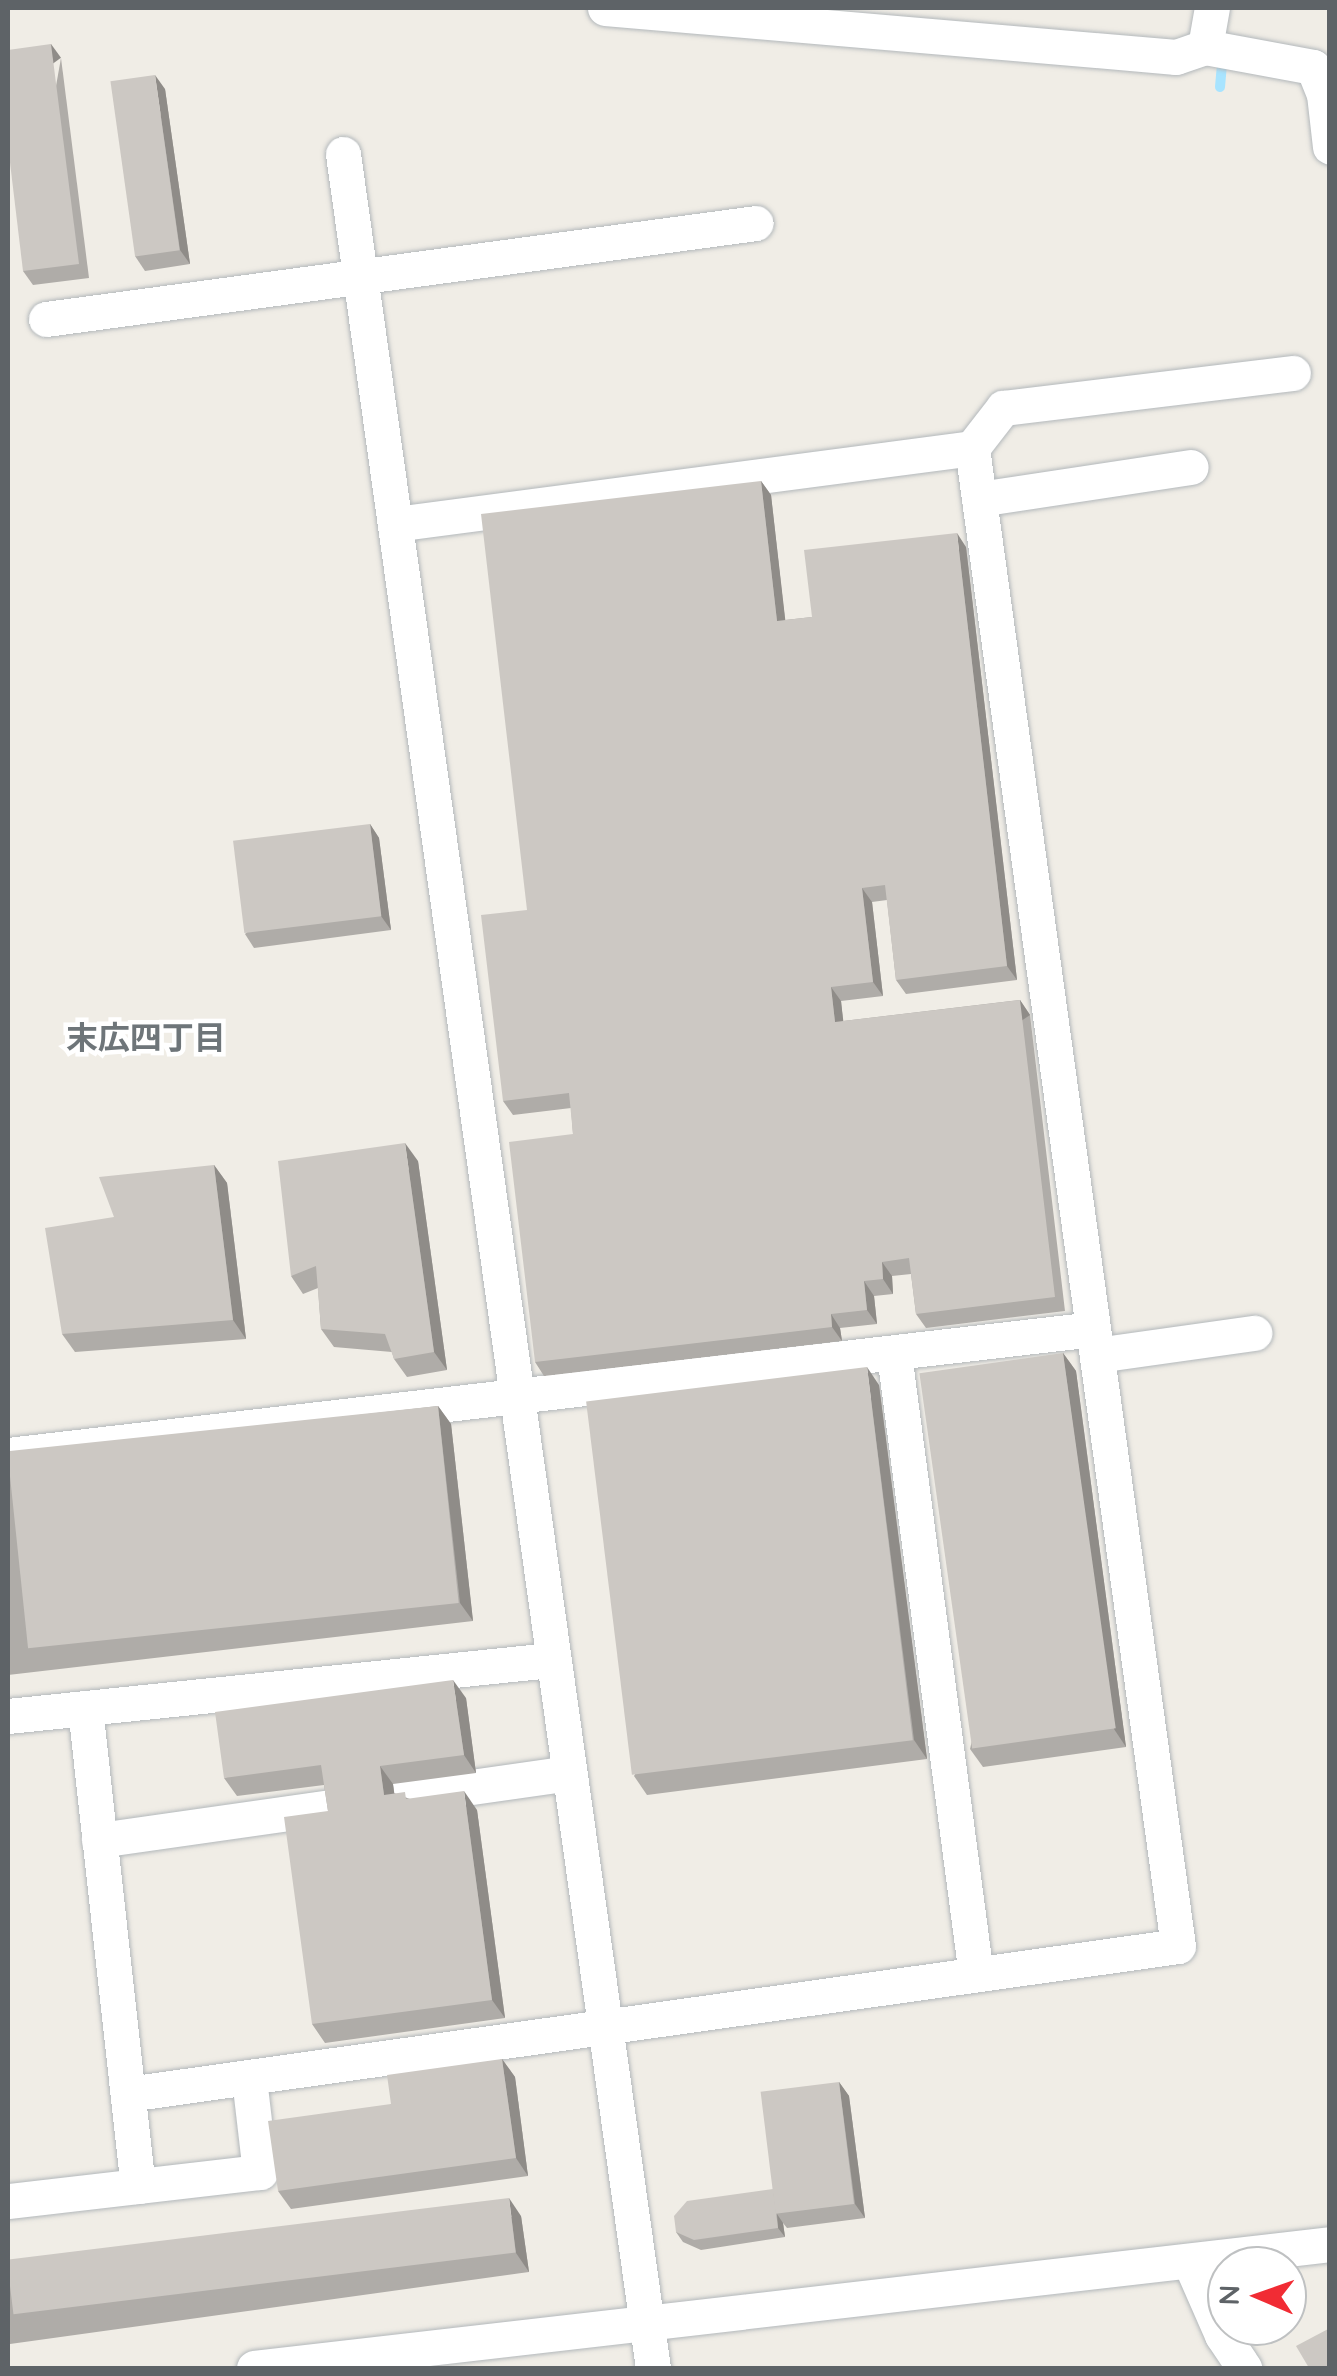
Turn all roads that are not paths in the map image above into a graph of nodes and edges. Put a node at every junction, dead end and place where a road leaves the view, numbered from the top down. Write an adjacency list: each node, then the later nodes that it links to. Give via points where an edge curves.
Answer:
1 (605, 8): 3 (street, via 1176,57)
2 (1212, 8): 3 (street)
3 (1205, 48): 4 (street, via 1313,67 1324,94)
4 (1330, 147)
5 (343, 154): 7 (street)
6 (756, 223): 7 (street)
7 (360, 278): 8 (street); 13 (street)
8 (46, 320)
9 (1293, 374): 10 (street, via 1003,408)
10 (972, 448): 12 (street); 13 (street)
11 (1191, 467): 12 (street)
12 (979, 499): 15 (street)
13 (395, 524): 17 (street)
14 (1254, 1333): 15 (street)
15 (1095, 1342): 16 (street); 24 (street, via 1178,1946)
16 (894, 1354): 17 (street); 24 (street)
17 (515, 1396): 18 (street); 19 (street)
18 (8, 1455)
19 (552, 1660): 20 (street); 22 (street)
20 (85, 1708): 21 (street); 23 (street)
21 (8, 1716)
22 (567, 1773): 23 (street); 25 (street)
23 (100, 1840): 27 (street)
24 (976, 1975): 25 (street)
25 (602, 2028): 26 (street); 32 (street)
26 (249, 2078): 27 (street); 28 (street, via 260,2172)
27 (128, 2094): 28 (street)
28 (138, 2186): 29 (street)
29 (8, 2200)
30 (1330, 2244): 31 (street)
31 (1190, 2262): 32 (street); 35 (street)
32 (642, 2324): 33 (street); 34 (street)
33 (254, 2368)
34 (653, 2368)
35 (1244, 2368)

